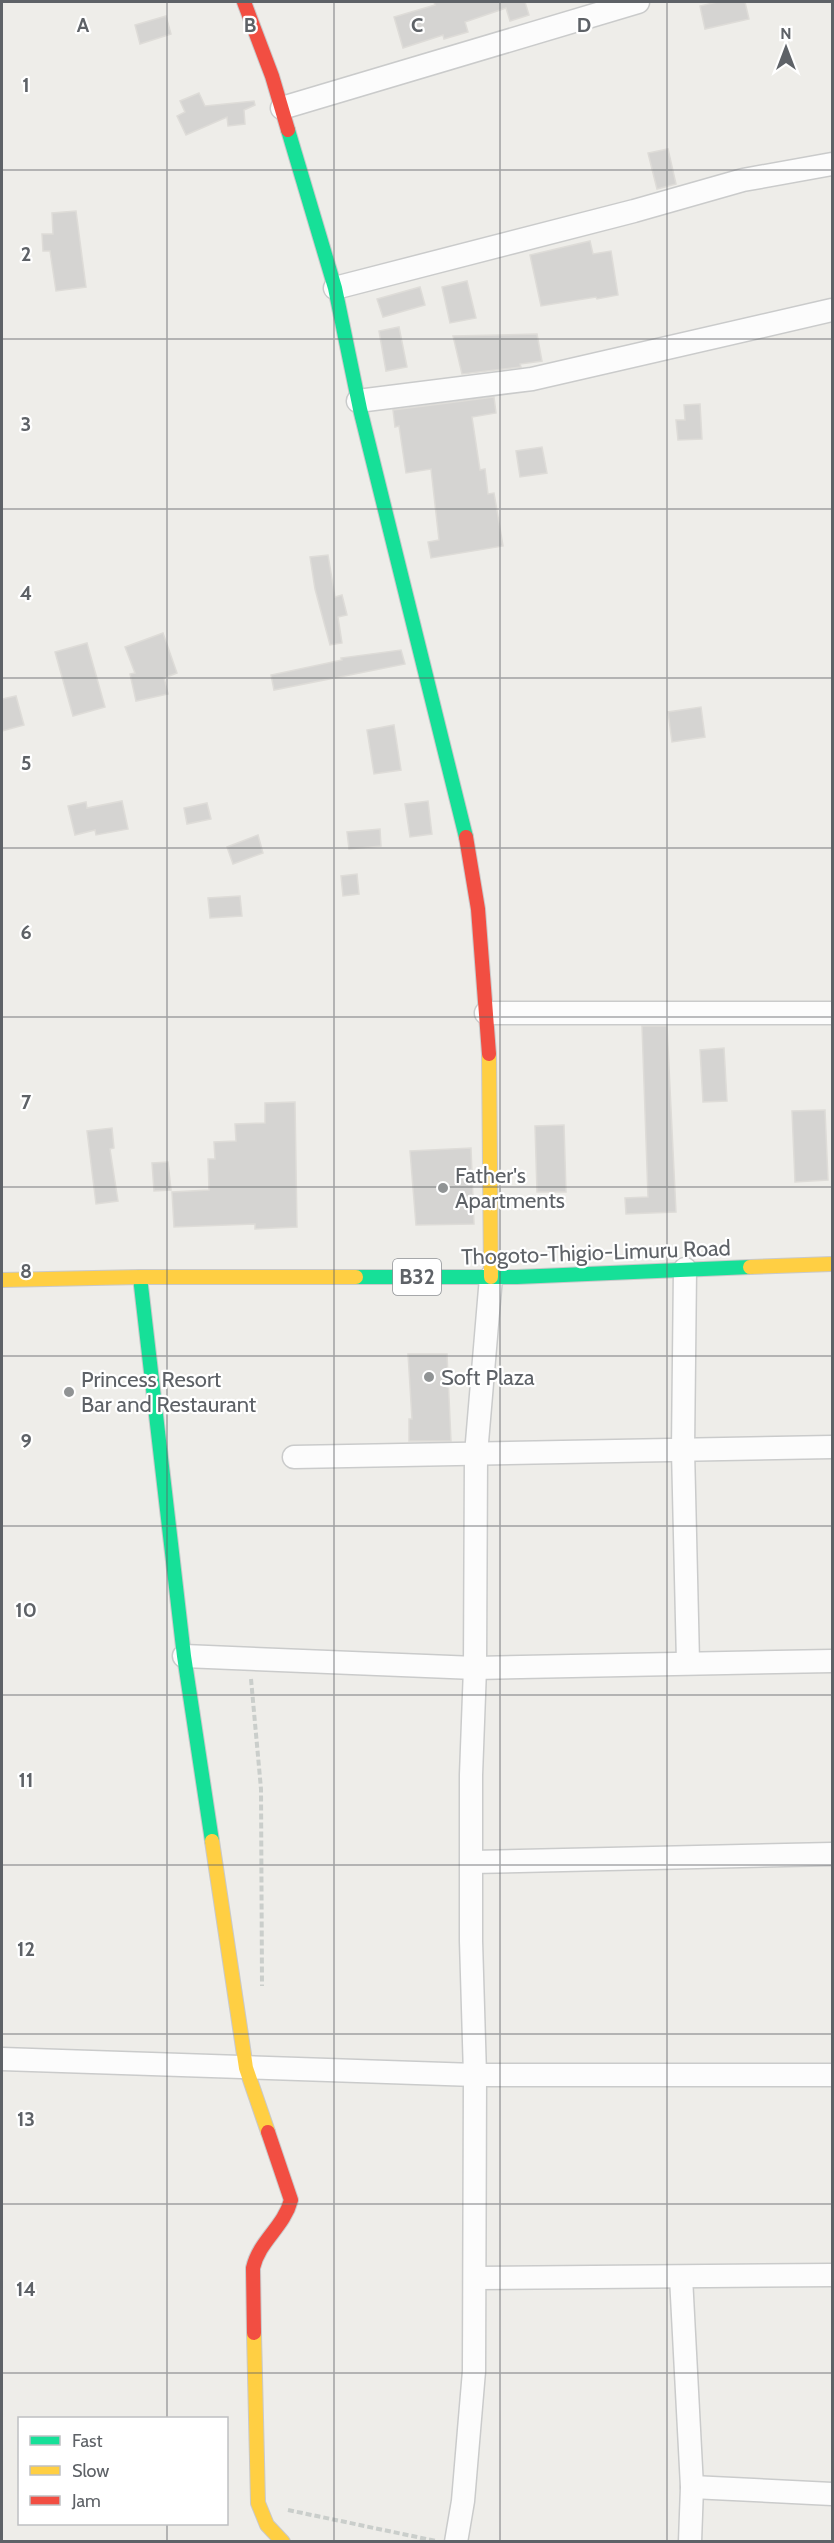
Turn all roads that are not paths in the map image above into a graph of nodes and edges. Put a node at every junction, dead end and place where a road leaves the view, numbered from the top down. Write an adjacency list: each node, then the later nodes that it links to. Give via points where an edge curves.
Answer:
1 (244, 2): 3 (main road)
2 (639, 2): 3 (street)
3 (282, 108): 5 (main road)
4 (832, 164): 5 (street, via 743,180)
5 (335, 288): 7 (main road)
6 (832, 310): 7 (street, via 532,379)
7 (358, 401): 8 (main road, via 471,857)
8 (486, 1013): 9 (street); 13 (main road, via 493,1124)
9 (832, 1013)
10 (832, 1264): 11 (main road, Thogoto-Thigio-Limuru Road / B32)
11 (686, 1269): 13 (main road, Thogoto-Thigio-Limuru Road / B32); 16 (street)
12 (140, 1277): 13 (main road, Thogoto-Thigio-Limuru Road / B32); 14 (main road, Thogoto-Thigio-Limuru Road / B32); 19 (main road)
13 (491, 1277): 17 (street)
14 (2, 1280)
15 (832, 1448): 16 (street)
16 (683, 1450): 17 (street); 21 (street)
17 (476, 1454): 18 (street); 22 (street)
18 (294, 1457)
19 (184, 1656): 22 (street); 26 (main road)
20 (832, 1661): 21 (street)
21 (688, 1662): 22 (street)
22 (475, 1668): 24 (street)
23 (832, 1854): 24 (street)
24 (472, 1862): 27 (street)
25 (2, 2059): 26 (street)
26 (246, 2067): 27 (street); 34 (main road, via 291,2200 286,2218 254,2258 258,2504)
27 (475, 2075): 28 (street); 31 (street)
28 (832, 2076)
29 (832, 2275): 30 (street)
30 (681, 2277): 31 (street); 32 (street)
31 (475, 2278): 35 (street, via 473,2382)
32 (692, 2487): 33 (street); 36 (street)
33 (832, 2494)
34 (271, 2538)
35 (456, 2541)
36 (690, 2541)

